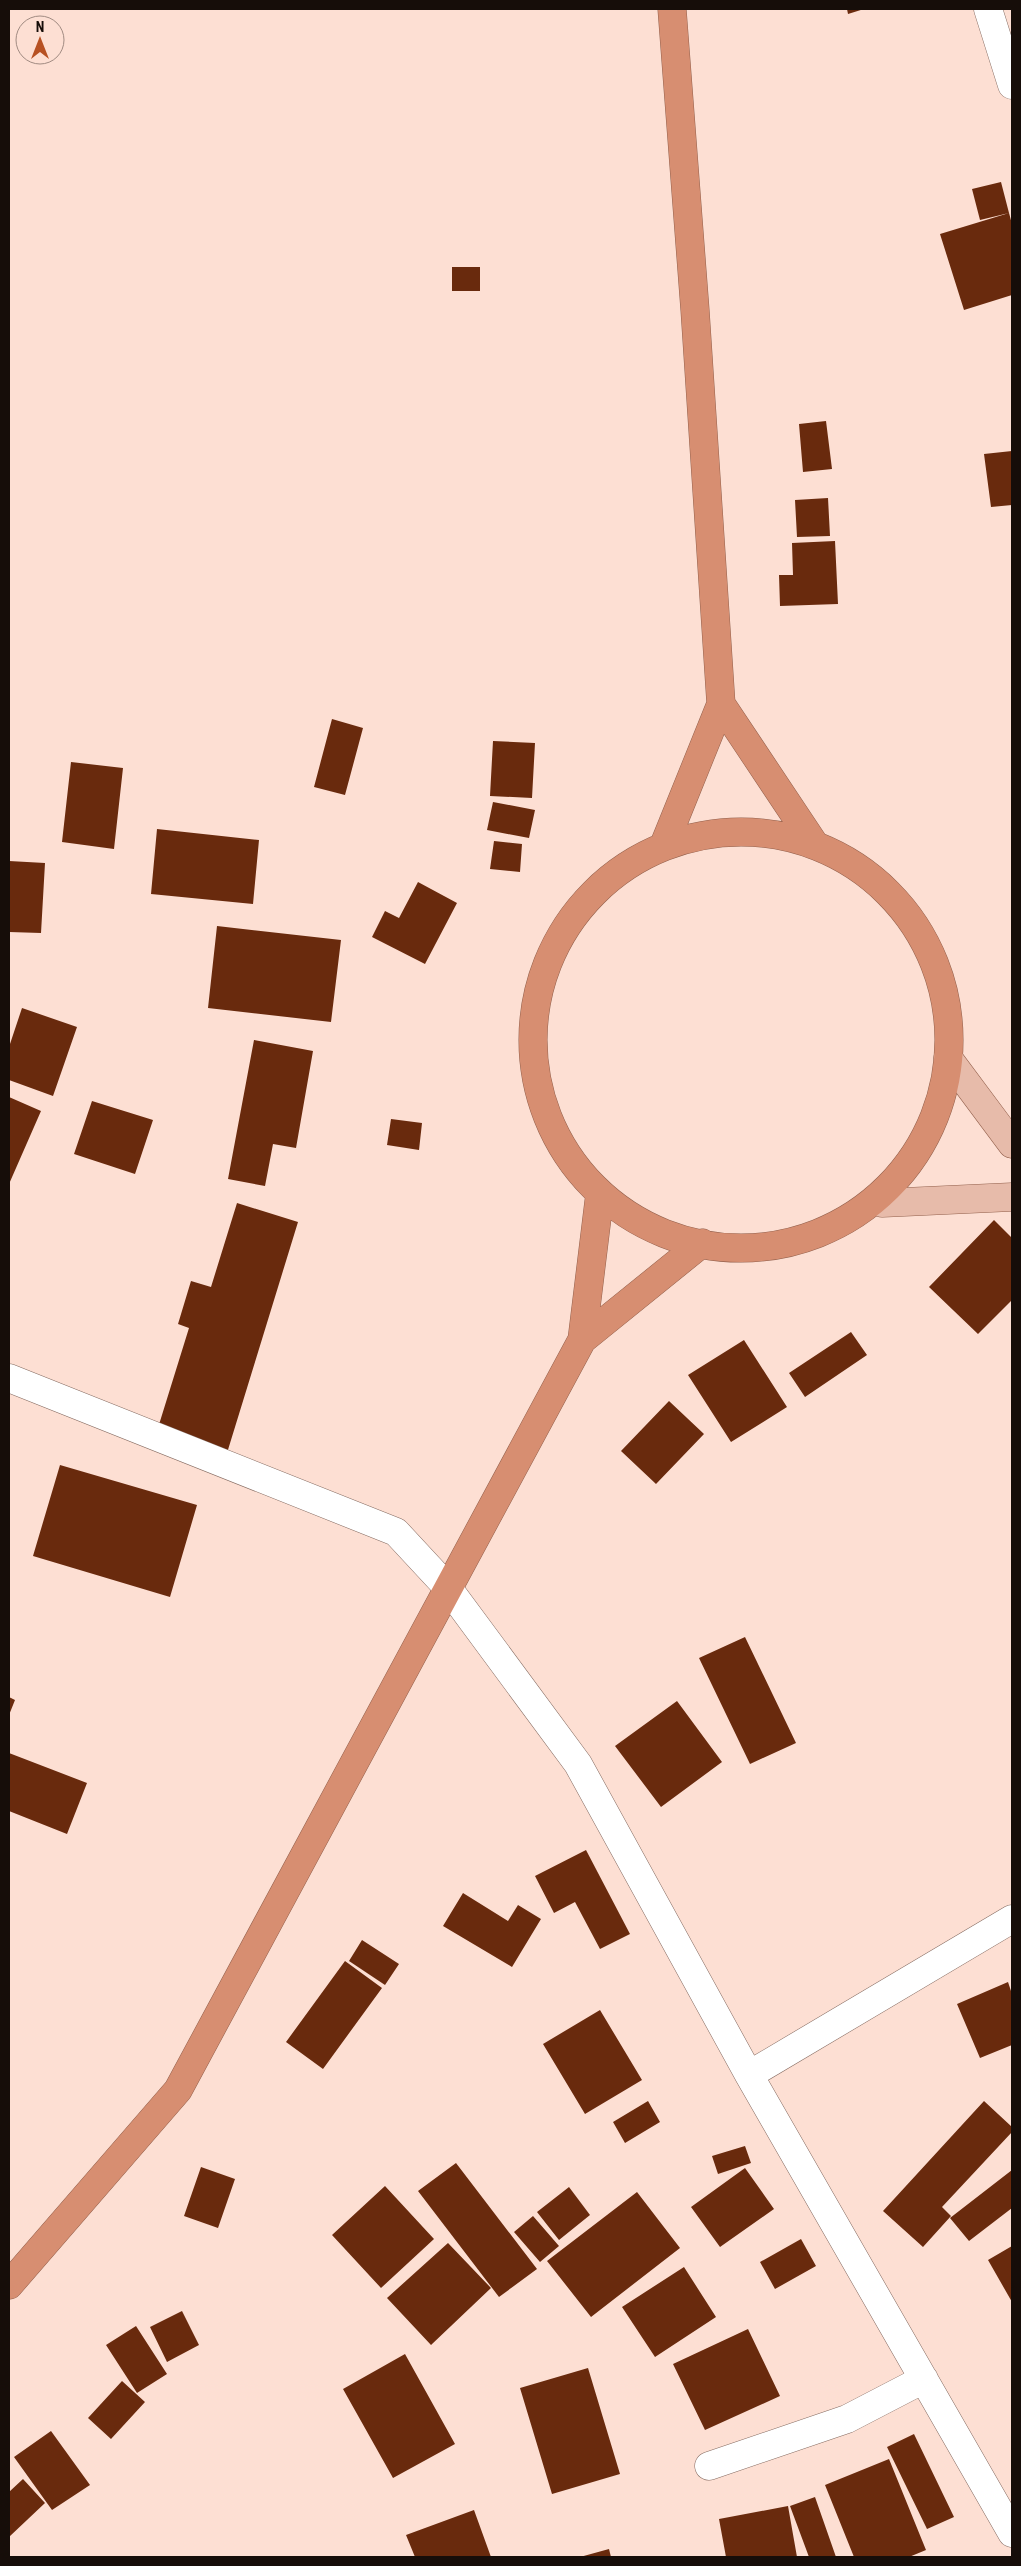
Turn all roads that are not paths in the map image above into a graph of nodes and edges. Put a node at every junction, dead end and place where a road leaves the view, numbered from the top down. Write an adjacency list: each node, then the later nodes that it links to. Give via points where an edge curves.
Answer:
1 (672, 9): 4 (highway)
2 (988, 9): 3 (street)
3 (1012, 85)
4 (720, 704): 5 (highway); 6 (highway)
5 (664, 845): 6 (highway, via 702,835 740,831 778,834); 9 (highway, via 630,863 598,886 573,914 552,947 539,982 532,1020 532,1058 539,1096 553,1132 573,1164)
6 (816, 845): 7 (highway, via 850,862 881,884 907,913 928,946 942,982 948,1019)
7 (948, 1058): 8 (main road); 11 (highway, via 942,1095 928,1131)
8 (1012, 1144)
9 (600, 1193): 12 (highway, via 631,1216 665,1233); 13 (highway)
10 (1012, 1197): 11 (main road)
11 (882, 1203): 12 (highway, via 844,1224 780,1243 741,1247)
12 (702, 1243): 13 (highway)
13 (582, 1340): 15 (highway)
14 (9, 1378): 15 (street, via 396,1532)
15 (448, 1588): 17 (street, via 578,1764); 18 (highway, via 178,2090)
16 (1012, 1918): 17 (street)
17 (749, 2075): 19 (street)
18 (9, 2286)
19 (924, 2379): 20 (street, via 847,2419); 21 (street)
20 (709, 2466)
21 (1012, 2533)

